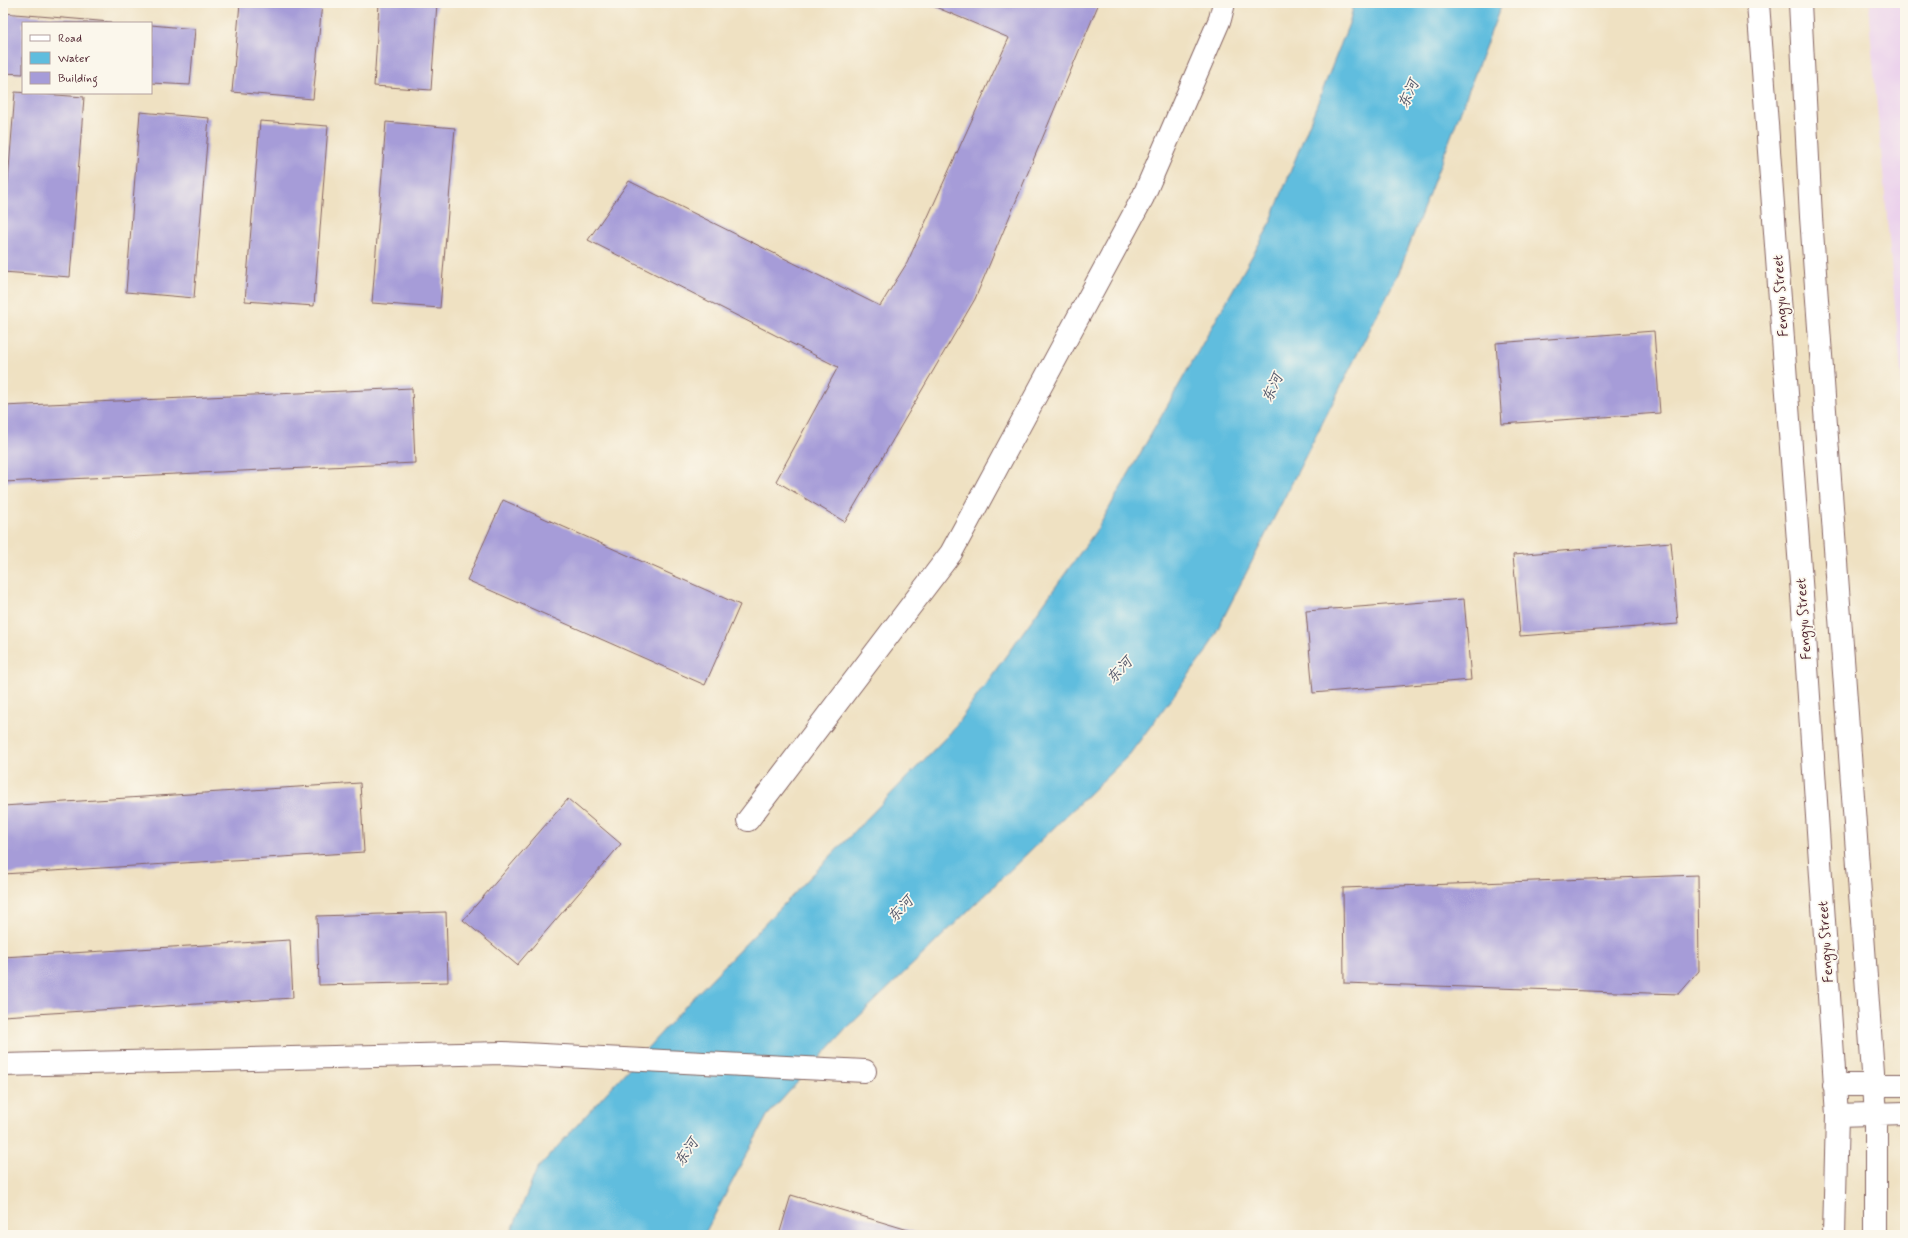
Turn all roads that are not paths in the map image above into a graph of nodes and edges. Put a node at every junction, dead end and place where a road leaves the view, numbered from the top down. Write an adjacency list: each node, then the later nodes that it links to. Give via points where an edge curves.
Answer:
1 (1224, 3): 4 (street, via 1220,19 1144,197 951,553)
2 (1758, 3): 7 (street, Fengyu Street, via 1804,622)
3 (1800, 3): 9 (street, via 1811,225)
4 (748, 820)
5 (3, 1065): 6 (street, via 503,1053)
6 (865, 1071)
7 (1834, 1085): 9 (street); 12 (street, Fengyu Street)
8 (1905, 1085): 9 (street)
9 (1874, 1086): 11 (street)
10 (1905, 1113): 11 (street)
11 (1876, 1114): 12 (street); 14 (street)
12 (1837, 1115): 13 (street, Fengyu Street)
13 (1834, 1235)
14 (1876, 1235)

